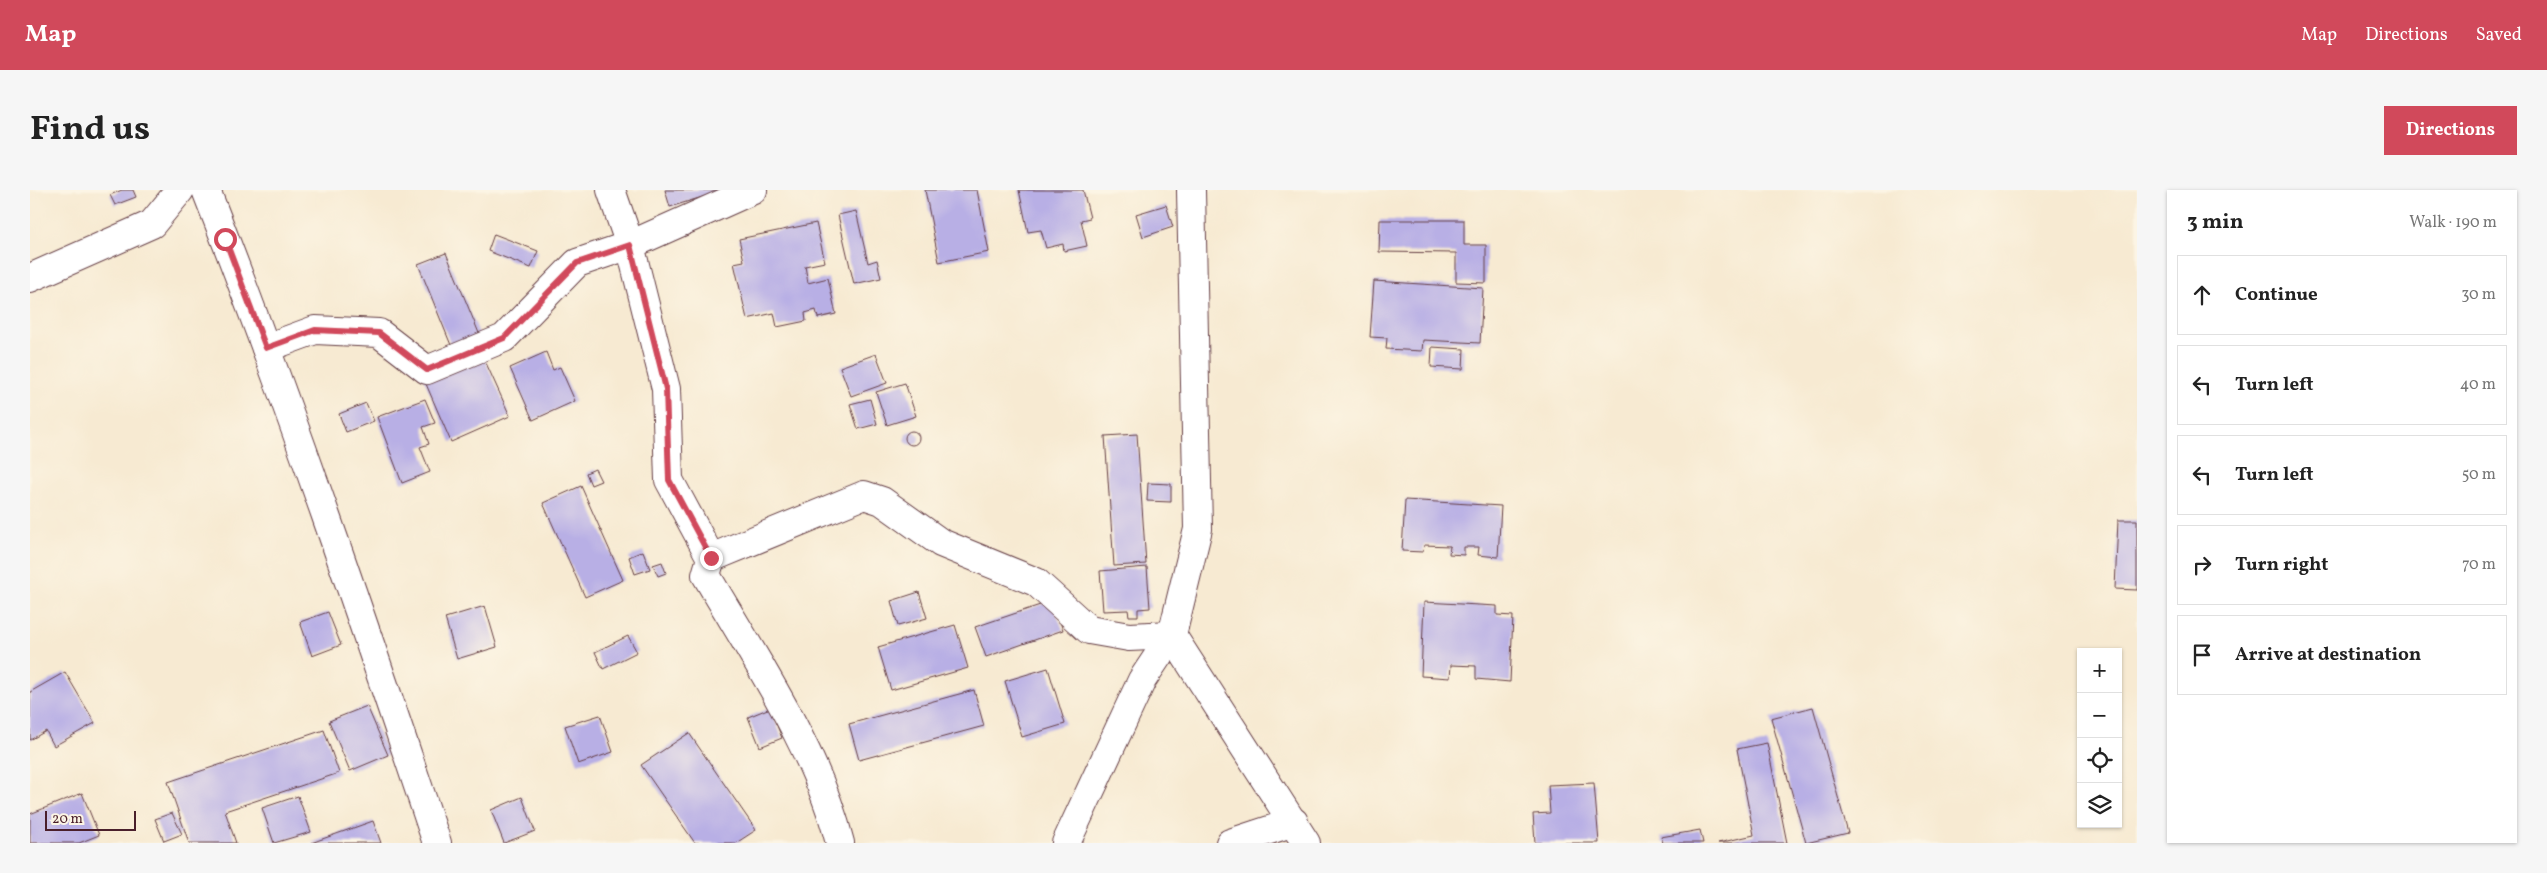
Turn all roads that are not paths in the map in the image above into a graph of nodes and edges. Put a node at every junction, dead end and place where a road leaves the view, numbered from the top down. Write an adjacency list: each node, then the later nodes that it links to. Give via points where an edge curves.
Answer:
1 (180, 190): 7 (street, via 152,224)
2 (206, 190): 8 (street)
3 (611, 190): 6 (street)
4 (753, 190): 6 (street)
5 (1191, 190): 10 (street, via 1198,530)
6 (630, 245): 8 (street, via 577,263 504,338 427,370 379,333 315,330); 9 (street, via 666,389 669,480)
7 (30, 278)
8 (266, 348): 12 (street, via 344,564)
9 (711, 558): 10 (street, via 864,494 882,501 941,543 1036,582 1089,630 1129,637); 13 (street, via 706,574 798,734 836,825)
10 (1172, 635): 11 (street); 14 (street, via 1142,680)
11 (1300, 833): 15 (street)
12 (437, 843)
13 (840, 843)
14 (1066, 843)
15 (1230, 843)

